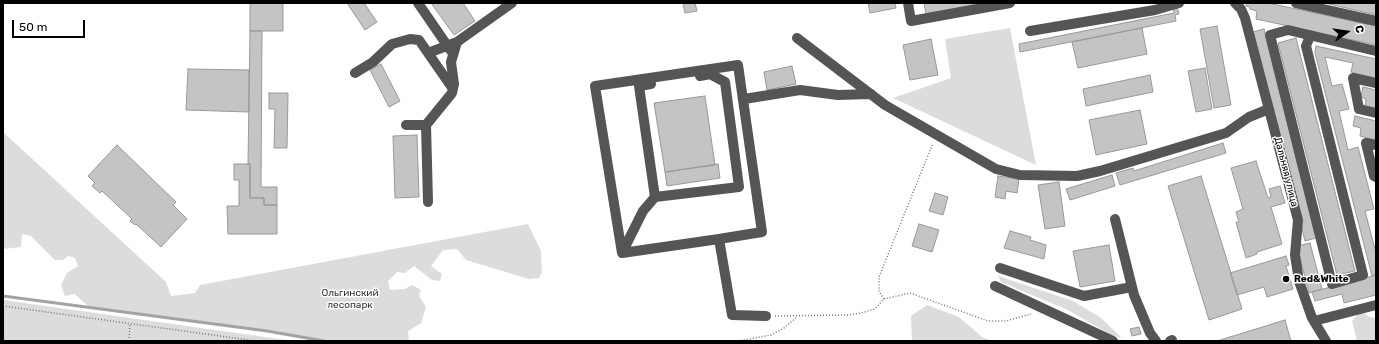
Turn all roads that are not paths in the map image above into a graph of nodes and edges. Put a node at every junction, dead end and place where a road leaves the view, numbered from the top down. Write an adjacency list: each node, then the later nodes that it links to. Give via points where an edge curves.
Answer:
1 (418, 3): 12 (street)
2 (512, 3): 12 (street)
3 (908, 3): 4 (street, via 911,21)
4 (1010, 3)
5 (1179, 3): 9 (street, via 1155,10)
6 (1235, 3): 20 (street, Дальняя улица, via 1245,18)
7 (1296, 3): 8 (street)
8 (1376, 21)
9 (1030, 31)
10 (1310, 36): 10 (street, via 1288,30 1270,35 1332,284 1363,274 1306,46); 13 (street)
11 (796, 38): 18 (street)
12 (452, 43): 14 (street); 17 (street)
13 (1376, 51)
14 (428, 53): 15 (street, via 419,40 410,39 387,48 373,62); 17 (street)
15 (355, 73)
16 (1376, 83): 21 (street, via 1353,78 1359,109)
17 (453, 89): 22 (street, via 449,98)
18 (871, 94): 19 (street, via 838,95 800,90); 20 (street, via 885,105 996,169 1009,174 1032,177 1077,176 1226,133 1249,116)
19 (744, 99): 29 (street, via 762,232); 30 (street, via 738,65 595,86)
20 (1269, 109): 36 (street, Дальняя улица, via 1298,220 1296,271)
21 (1376, 113)
22 (426, 124): 23 (street); 27 (street)
23 (406, 125)
24 (1376, 145): 25 (street, via 1366,143)
25 (1375, 180)
26 (655, 198): 26 (street, via 739,187 725,82 710,74 639,86); 30 (street, via 643,211)
27 (428, 202)
28 (1115, 219): 33 (street)
29 (720, 239): 30 (street); 35 (street, via 732,315)
30 (622, 253)
31 (1000, 268): 33 (street, via 1084,296)
32 (995, 286): 38 (street)
33 (1132, 287): 39 (street, via 1136,302)
34 (1376, 305): 36 (street)
35 (767, 316)
36 (1314, 321): 37 (street, Дальняя улица)
37 (1321, 339)
38 (1113, 341)
39 (1156, 341)

